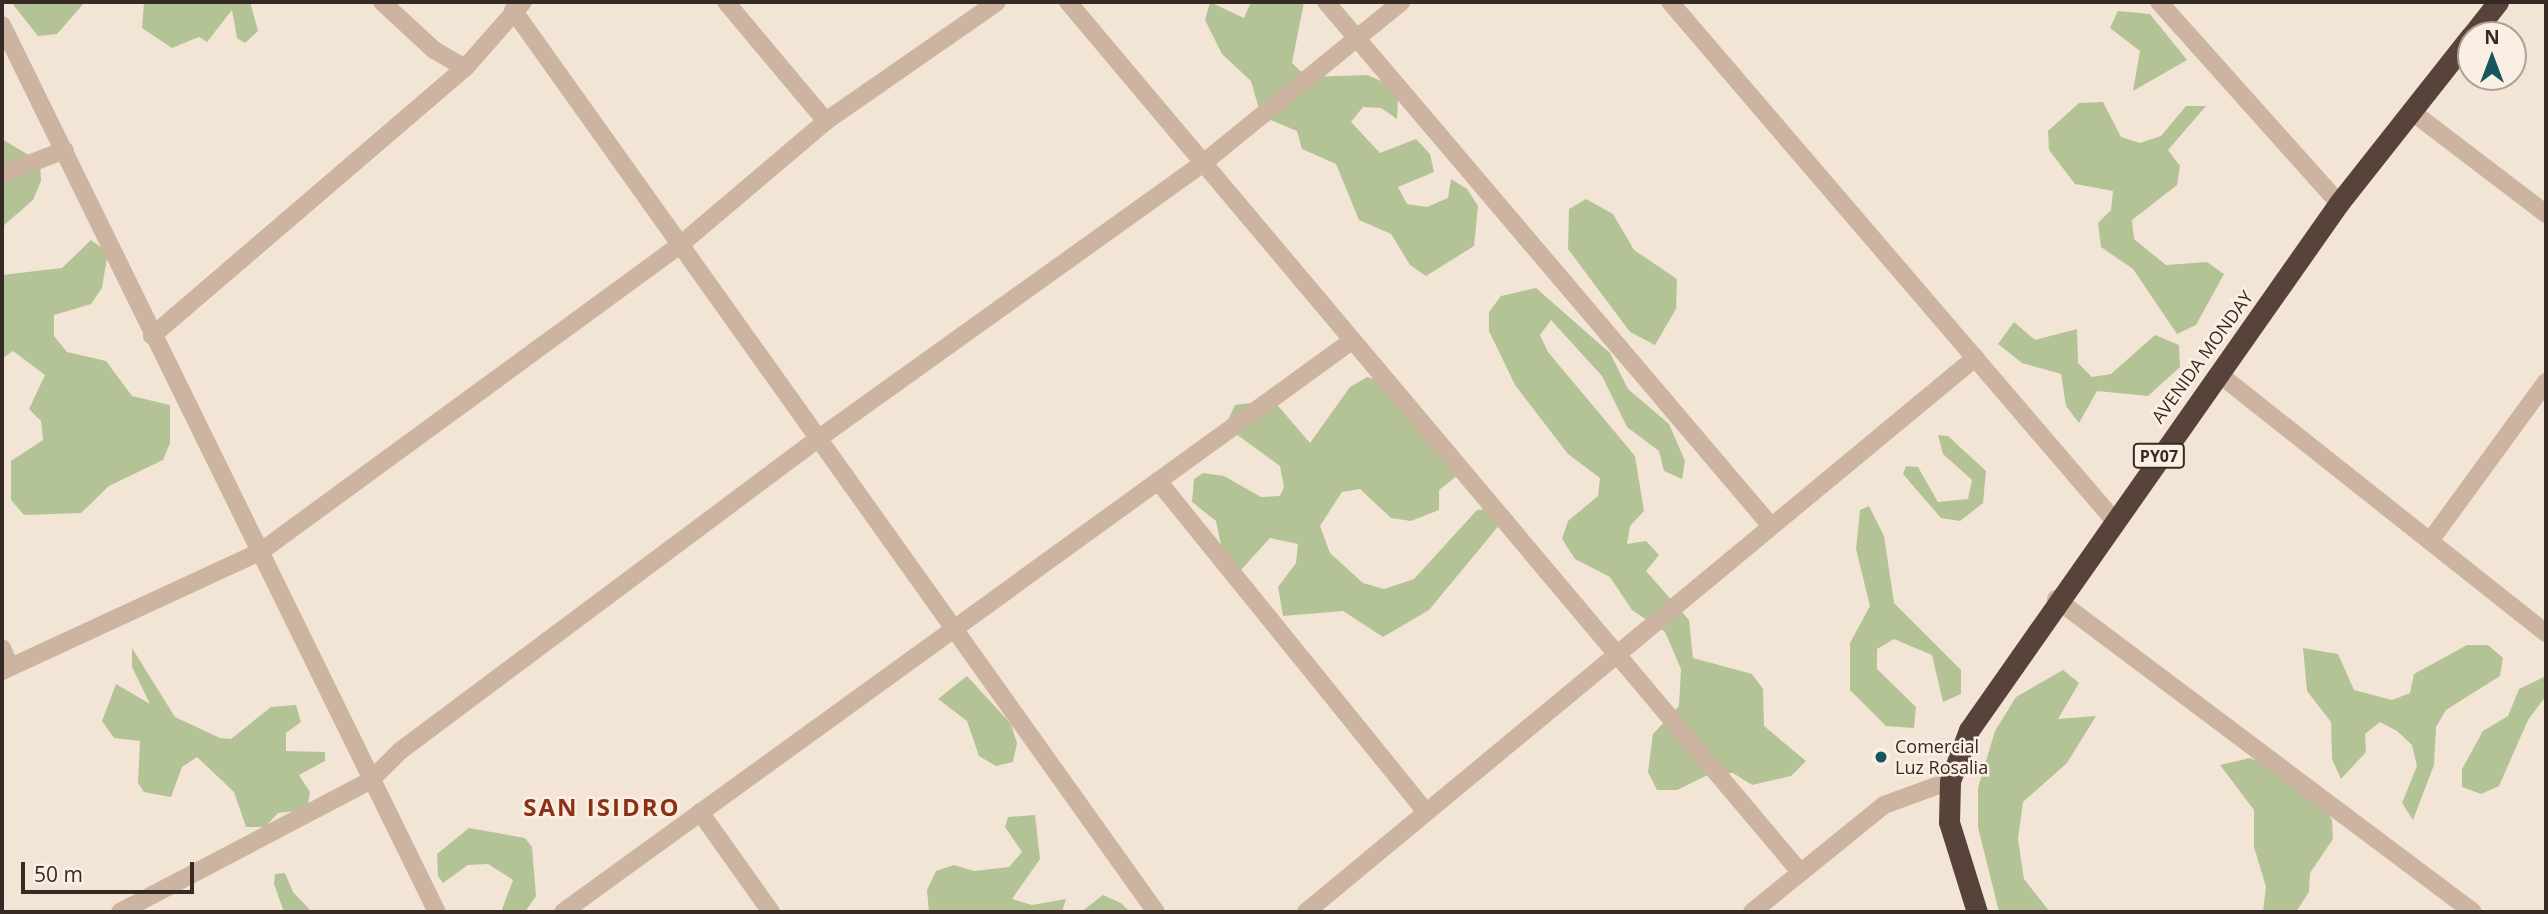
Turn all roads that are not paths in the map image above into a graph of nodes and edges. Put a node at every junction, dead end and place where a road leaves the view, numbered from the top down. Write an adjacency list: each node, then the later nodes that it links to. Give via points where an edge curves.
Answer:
1 (382, 2): 15 (street, via 434,50)
2 (726, 2): 17 (street)
3 (997, 2): 17 (street)
4 (1068, 2): 19 (street)
5 (1326, 2): 13 (street)
6 (1401, 2): 13 (street)
7 (1670, 2): 26 (street)
8 (2159, 2): 21 (street)
9 (2498, 2): 11 (highway, AVENIDA MONDAY / PY07)
10 (518, 6): 15 (street); 23 (street)
11 (2482, 21)
12 (2, 25): 18 (street)
13 (1358, 39): 19 (street); 32 (street)
14 (2457, 53): 16 (highway, AVENIDA MONDAY / PY07)
15 (465, 68): 24 (street)
16 (2411, 111): 21 (highway, AVENIDA MONDAY / PY07); 22 (street)
17 (826, 121): 23 (street)
18 (65, 150): 20 (street); 24 (street)
19 (1202, 164): 25 (street); 29 (street)
20 (2, 174)
21 (2339, 203): 27 (highway, AVENIDA MONDAY / PY07)
22 (2546, 214)
23 (680, 245): 29 (street); 34 (street)
24 (152, 336): 34 (street)
25 (1350, 342): 30 (street); 39 (street)
26 (1975, 358): 31 (street); 32 (street)
27 (2219, 374): 31 (highway, AVENIDA MONDAY / PY07); 33 (street)
28 (2546, 382): 33 (street)
29 (816, 441): 36 (street); 41 (street, via 400,751)
30 (1158, 481): 36 (street); 44 (street)
31 (2113, 519): 35 (highway, AVENIDA MONDAY / PY07)
32 (1771, 526): 39 (street)
33 (2430, 541): 37 (street)
34 (260, 552): 40 (street); 41 (street)
35 (2056, 599): 42 (highway, AVENIDA MONDAY / PY07, via 1969,730); 54 (street)
36 (951, 632): 43 (street); 50 (street)
37 (2546, 633)
38 (2, 648): 40 (street)
39 (1616, 655): 44 (street); 45 (street)
40 (6, 669)
41 (371, 780): 46 (street); 47 (street)
42 (1950, 781): 45 (street, via 1884,805); 53 (highway, AVENIDA MONDAY / PY07, via 1949,822)
43 (700, 812): 48 (street); 49 (street)
44 (1426, 812): 51 (street)
45 (1801, 873): 52 (street)
46 (121, 912)
47 (437, 912)
48 (563, 912)
49 (771, 912)
50 (1156, 912)
51 (1306, 912)
52 (1752, 912)
53 (1977, 912)
54 (2473, 912)

